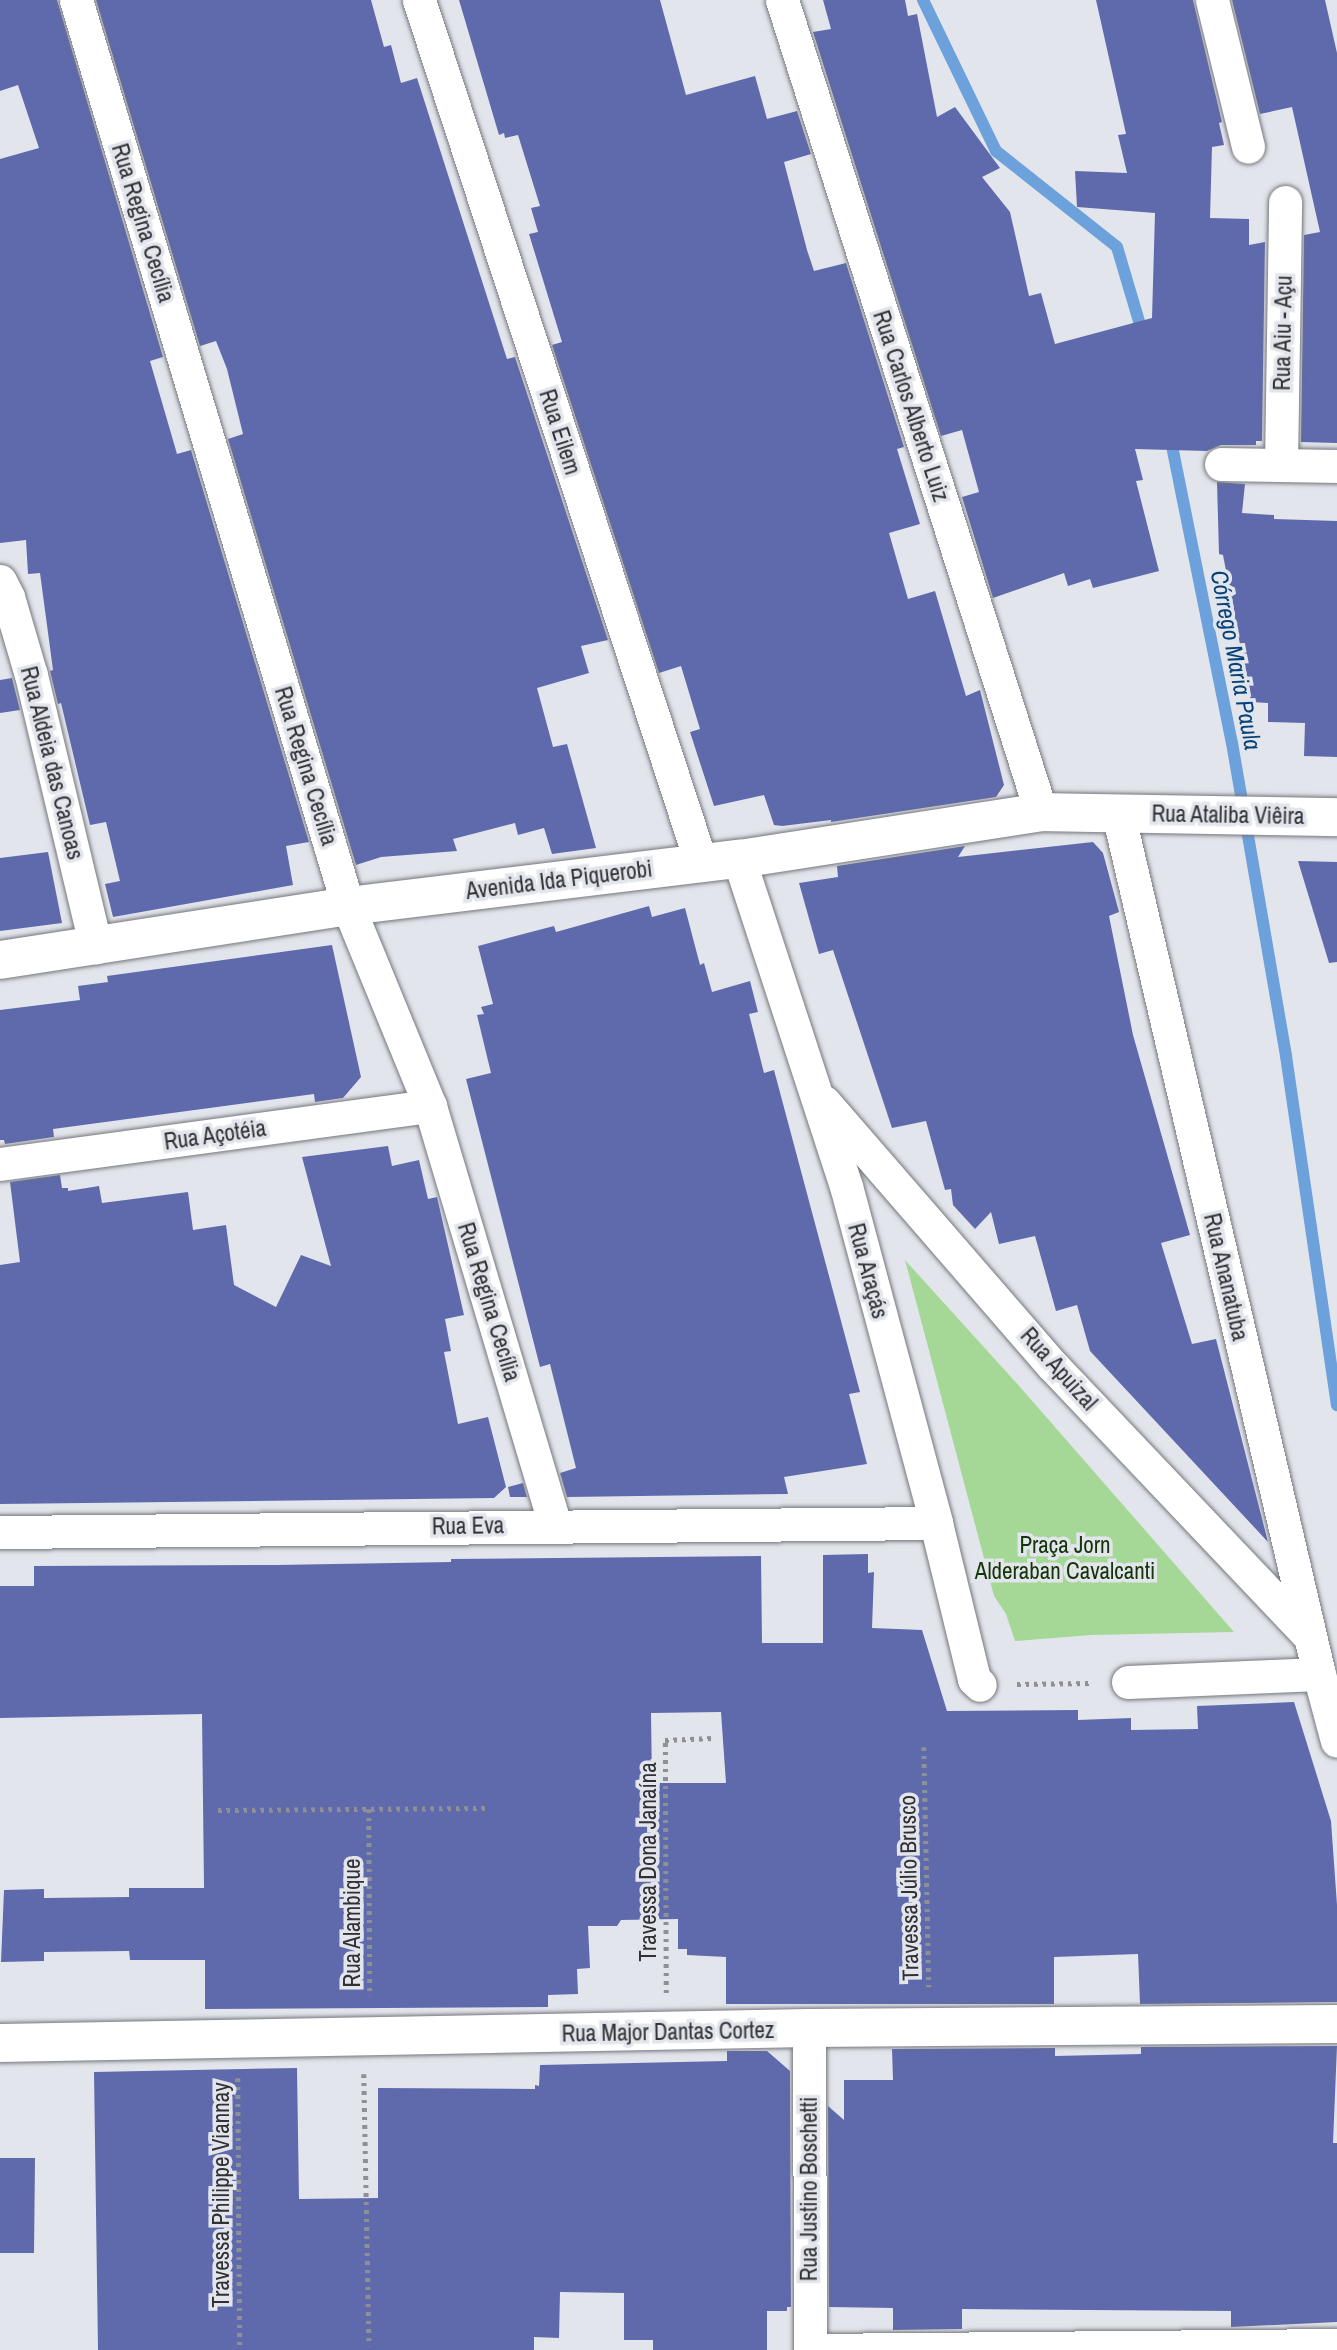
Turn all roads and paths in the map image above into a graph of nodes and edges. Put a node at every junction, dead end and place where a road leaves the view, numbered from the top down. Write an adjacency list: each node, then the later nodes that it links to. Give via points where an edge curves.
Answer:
1 (76, 0): 16 (street, Rua Regina Cecília)
2 (419, 0): 15 (street, Rua Eilem)
3 (782, 0): 11 (street, Rua Carlos Alberto Luiz)
4 (1212, 0): 5 (street)
5 (1248, 146)
6 (1285, 202): 8 (street, Rua Aiu - Açu)
7 (1221, 464): 8 (street)
8 (1281, 465): 9 (street)
9 (1337, 466)
10 (0, 581): 17 (street, Rua Aldeia das Canoas, via 31,675)
11 (1041, 812): 12 (street, Avenida Ida Piquerobi); 14 (street, Avenida Ida Piquerobi)
12 (1118, 813): 13 (street, Rua Ataliba Viêira); 25 (street, Rua Ananatuba)
13 (1337, 817)
14 (739, 859): 15 (street, Avenida Ida Piquerobi); 19 (street, Rua Araçás)
15 (701, 863): 16 (street, Avenida Ida Piquerobi)
16 (348, 906): 17 (street, Avenida Ida Piquerobi); 20 (street, Rua Regina Cecília)
17 (96, 947): 18 (street, Avenida Ida Piquerobi)
18 (0, 960)
19 (817, 1094): 22 (street, Rua Araçás); 25 (street, Rua Apuizal, via 1053,1366)
20 (430, 1106): 21 (street, Rua Açotéia); 23 (street, Rua Regina Cecília)
21 (0, 1164)
22 (936, 1523): 23 (street, Rua Eva); 28 (street, Rua Araçás, via 974,1679)
23 (555, 1525): 24 (street, Rua Eva)
24 (0, 1532)
25 (1310, 1636): 26 (street, Rua Ananatuba)
26 (1319, 1674): 27 (street); 30 (street, Rua Ananatuba)
27 (1128, 1682): 28 (path)
28 (980, 1685)
29 (713, 1738): 38 (path, Travessa Dona Janaína, via 665,1740)
30 (1337, 1741)
31 (923, 1746): 37 (path, Travessa Júlio Brusco)
32 (369, 1808): 33 (path); 34 (path); 39 (path, Rua Alambique)
33 (487, 1808)
34 (218, 1810)
35 (1337, 2024): 37 (street, Rua Major Dantas Cortez)
36 (809, 2028): 37 (street, Rua Major Dantas Cortez); 38 (street, Rua Major Dantas Cortez); 45 (street, Rua Justino Boschetti)
37 (930, 2029)
38 (666, 2033): 39 (street, Rua Major Dantas Cortez)
39 (370, 2037): 40 (street, Rua Major Dantas Cortez); 43 (path, Rua Alambique, via 364,2057)
40 (238, 2039): 41 (street, Rua Major Dantas Cortez); 44 (path, Travessa Philippe Viannay)
41 (0, 2043)
42 (1337, 2345): 45 (street)
43 (369, 2346)
44 (240, 2350)
45 (810, 2350)

